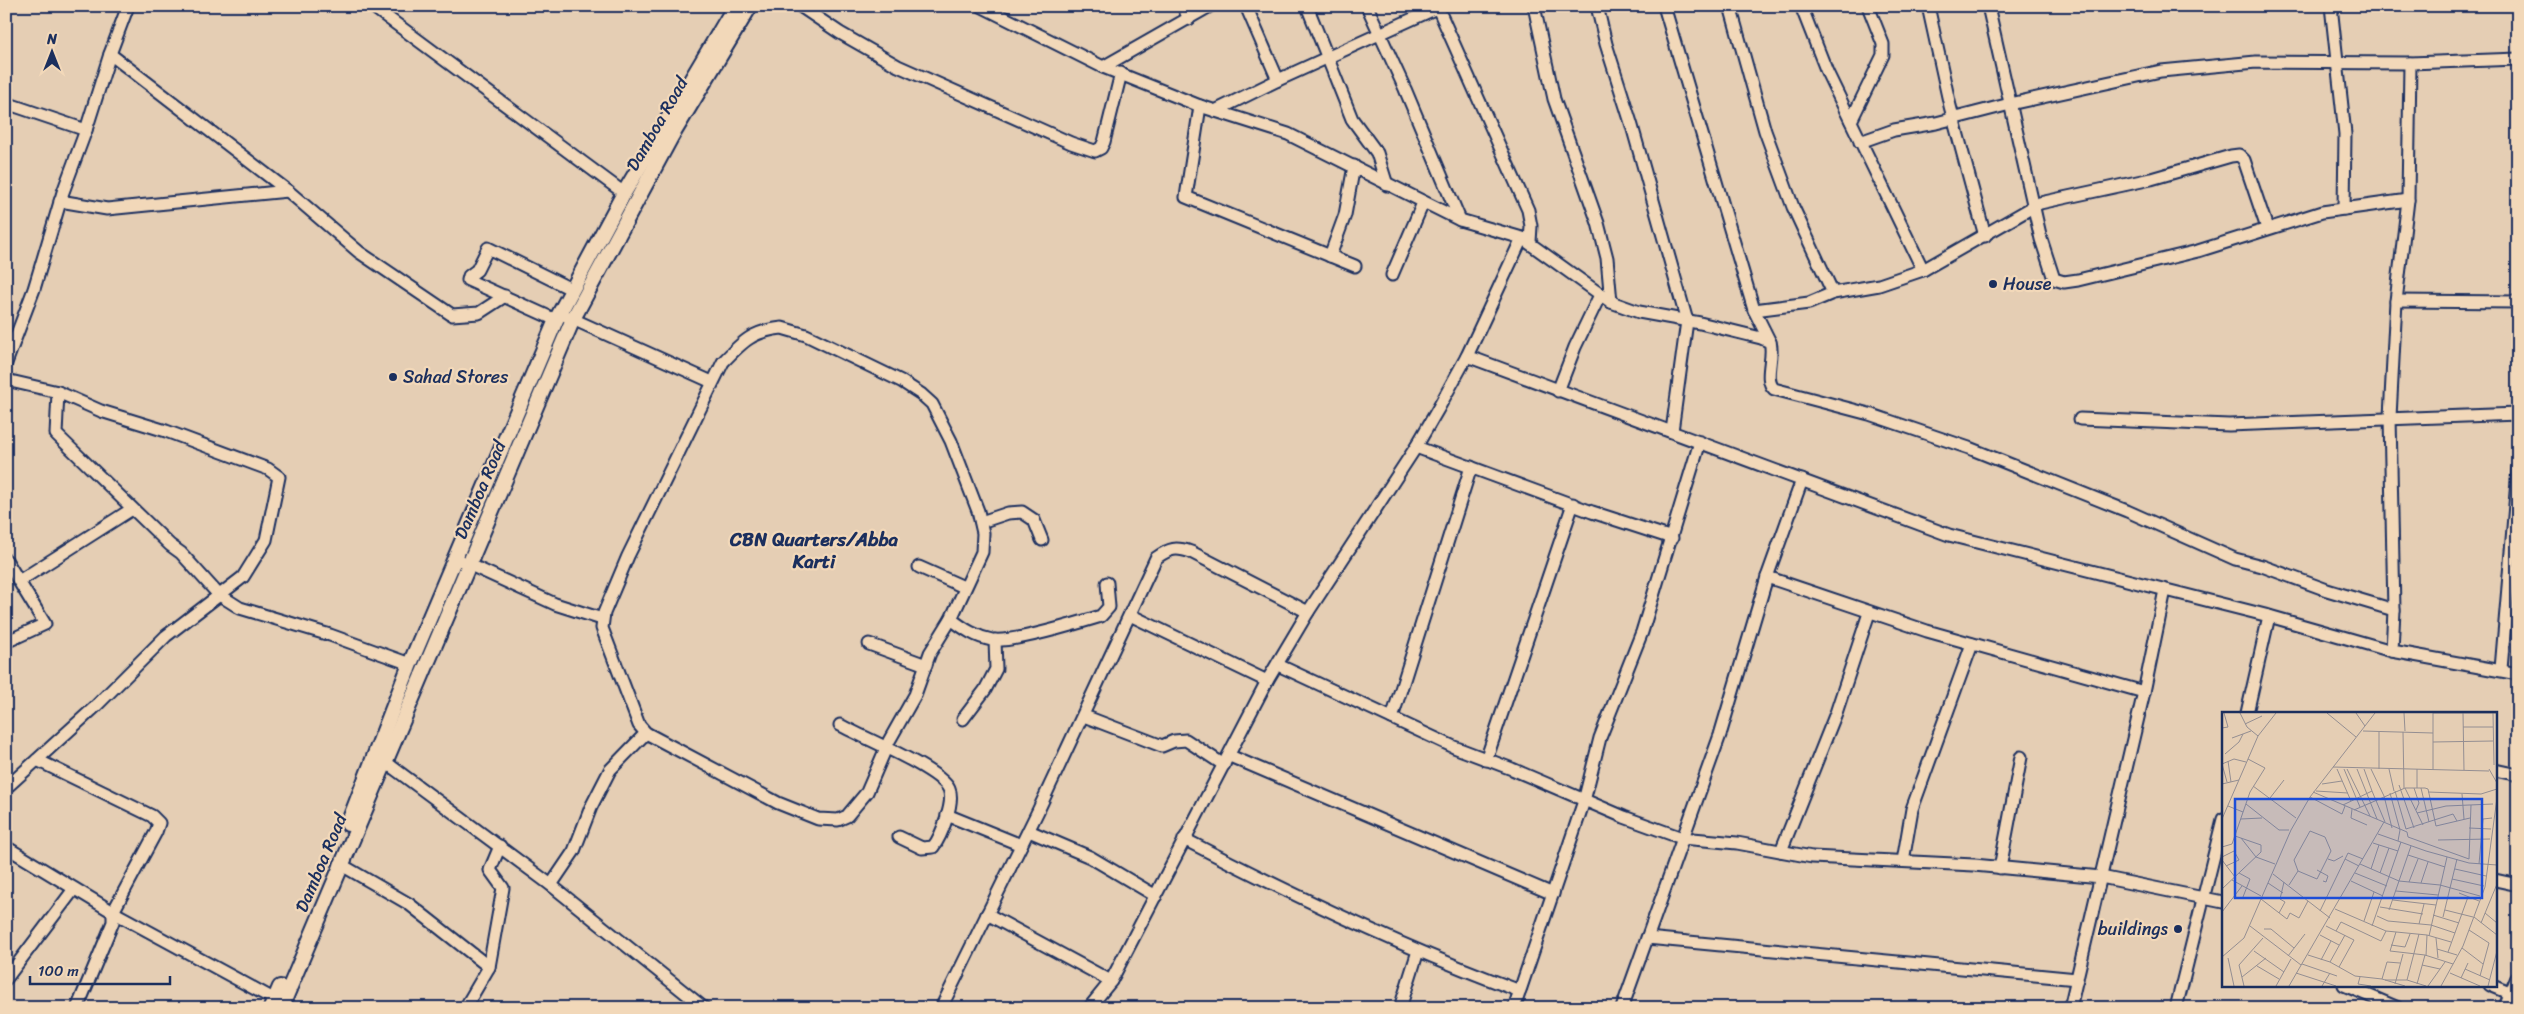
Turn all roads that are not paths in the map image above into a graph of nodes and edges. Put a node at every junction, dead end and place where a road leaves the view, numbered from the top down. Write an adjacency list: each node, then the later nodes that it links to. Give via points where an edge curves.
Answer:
1 (128, 6): 24 (street)
2 (372, 6): 43 (street)
3 (734, 6): 43 (main road, Damboa Road)
4 (750, 6): 65 (main road, Damboa Road)
5 (800, 6): 30 (street, via 898,66 1095,151 1102,148)
6 (981, 6): 29 (street)
7 (1183, 6): 22 (street)
8 (1210, 6): 22 (street)
9 (1246, 6): 31 (street)
10 (1306, 6): 25 (street)
11 (1367, 6): 23 (street)
12 (1534, 6): 62 (street, via 1554,99 1598,223 1607,258)
13 (1597, 6): 66 (street)
14 (1664, 6): 64 (street)
15 (1730, 6): 58 (street, via 1765,131 1793,207)
16 (1801, 6): 37 (street)
17 (1868, 6): 37 (street, via 1883,55)
18 (1928, 6): 36 (street)
19 (1988, 6): 33 (street)
20 (2331, 6): 27 (street)
21 (1439, 7): 23 (street); 52 (street, via 1528,210 1531,226)
22 (1189, 19): 29 (street)
23 (1381, 35): 25 (street); 49 (street)
24 (110, 54): 38 (street); 42 (street)
25 (1326, 58): 31 (street); 41 (street, via 1352,119 1377,153)
26 (2518, 59): 28 (street)
27 (2338, 62): 28 (street); 33 (street, via 2256,62 2161,71); 48 (street, via 2345,134)
28 (2410, 63): 44 (street)
29 (1103, 67): 30 (street)
30 (1121, 73): 34 (street)
31 (1278, 80): 35 (street)
32 (6, 103): 38 (street)
33 (2010, 104): 36 (street); 47 (street)
34 (1200, 106): 35 (street); 53 (street, via 1186,197)
35 (1215, 111): 40 (street, via 1288,134)
36 (1954, 118): 39 (street, via 1894,130); 51 (street)
37 (1851, 121): 39 (street)
38 (86, 130): 45 (street)
39 (1860, 142): 55 (street)
40 (1354, 166): 41 (street); 53 (street, via 1345,215)
41 (1387, 185): 46 (street)
42 (288, 192): 45 (street, via 106,209); 60 (street, via 359,252 452,315 479,313)
43 (624, 193): 57 (main road, Damboa Road)
44 (2408, 200): 48 (street); 61 (street)
45 (60, 201): 69 (street, via 34,289)
46 (1423, 203): 49 (street); 56 (street)
47 (2034, 206): 50 (street, via 2152,180 2239,155 2248,170); 50 (street, via 2054,279 2064,282 2198,251); 51 (street)
48 (2344, 209): 50 (street)
49 (1460, 220): 52 (street)
50 (2267, 228)
51 (1986, 236): 55 (street)
52 (1526, 240): 59 (street); 68 (street)
53 (1330, 256): 54 (street)
54 (1355, 266)
55 (1923, 270): 58 (street, via 1880,285)
56 (1392, 275)
57 (573, 290): 60 (street, via 488,248 468,280); 65 (main road, Damboa Road)
58 (1833, 293): 64 (street, via 1809,302)
59 (1600, 295): 62 (street); 72 (street)
60 (505, 296): 65 (street)
61 (2396, 301): 63 (street); 75 (street)
62 (1612, 302): 66 (street, via 1639,312)
63 (2518, 302)
64 (1754, 310): 67 (street)
65 (563, 317): 71 (street); 88 (main road, Damboa Road); 90 (main road, Damboa Road)
66 (1687, 321): 67 (street); 77 (street)
67 (1770, 342): 98 (street, via 1773,350 1770,380 1774,389 1869,414 1969,448 2127,511 2235,559)
68 (1467, 356): 72 (street); 79 (street)
69 (6, 363)
70 (6, 380): 73 (street)
71 (712, 382): 85 (street, via 743,341 763,330 782,328 806,335 901,381 927,399 940,418); 103 (street, via 682,451 628,556)
72 (1558, 391): 77 (street)
73 (58, 392): 84 (street, via 56,434); 97 (street, via 101,411 268,469 279,477 263,546 243,577)
74 (2518, 414): 75 (street)
75 (2390, 417): 76 (street, via 2230,425); 98 (street)
76 (2080, 419)
77 (1672, 432): 78 (street)
78 (1700, 442): 82 (street); 86 (street)
79 (1416, 447): 80 (street); 99 (street)
80 (1471, 467): 83 (street); 119 (street)
81 (2518, 469): 113 (street)
82 (1802, 480): 92 (street); 96 (street, via 1949,535)
83 (1573, 504): 86 (street); 128 (street)
84 (132, 509): 93 (street); 97 (street, via 181,553)
85 (982, 522): 87 (street, via 1022,512 1034,520); 95 (street, via 982,552)
86 (1672, 538): 132 (street, via 1642,632 1600,738)
87 (1042, 540)
88 (454, 558): 90 (street); 110 (main road, Damboa Road)
89 (6, 560): 93 (street)
90 (469, 564): 103 (street, via 555,604); 125 (main road, Damboa Road)
91 (919, 567): 95 (street)
92 (1767, 577): 100 (street); 137 (street, via 1720,735)
93 (18, 581): 106 (street, via 45,624)
94 (1107, 583): 105 (street, via 1108,607 1100,616)
95 (964, 588): 104 (street)
96 (2165, 590): 102 (street); 116 (street)
97 (218, 594): 110 (street, via 240,608 330,635); 126 (street, via 166,636)
98 (2394, 610): 109 (street)
99 (1308, 612): 101 (street, via 1178,548 1169,549 1156,558); 112 (street)
100 (1870, 613): 108 (street); 142 (street, via 1836,713)
101 (1130, 615): 115 (street); 118 (street)
102 (2270, 616): 109 (street); 117 (street)
103 (602, 619): 122 (street, via 602,628 639,725)
104 (952, 619): 105 (street, via 967,631); 111 (street)
105 (995, 640): 120 (street, via 996,669)
106 (6, 642)
107 (868, 644): 111 (street)
108 (1972, 644): 116 (street); 143 (street, via 1912,809)
109 (2392, 651): 113 (street)
110 (410, 664): 125 (main road, Damboa Road)
111 (926, 665): 123 (street, via 915,695)
112 (1278, 665): 115 (street); 119 (street)
113 (2501, 669): 114 (street)
114 (2518, 674)
115 (1267, 681): 127 (street)
116 (2144, 692): 146 (street)
117 (2247, 712)
118 (1084, 716): 127 (street, via 1162,746 1186,740); 135 (street)
119 (1392, 718): 128 (street)
120 (963, 719)
121 (840, 725): 123 (street)
122 (646, 733): 123 (street, via 778,803 818,819 838,820 847,816 867,792); 148 (street, via 610,770 574,851)
123 (886, 748): 133 (street, via 940,778 949,789 951,802)
124 (2021, 757): 145 (street)
125 (381, 758): 140 (street); 144 (main road, Damboa Road); 168 (main road, Damboa Road)
126 (37, 760): 131 (street); 155 (street, via 152,816 159,823)
127 (1227, 760): 138 (street); 151 (street)
128 (1486, 760): 132 (street)
129 (2496, 770): 130 (street)
130 (2518, 775)
131 (6, 788)
132 (1584, 800): 137 (street); 151 (street)
133 (946, 815): 136 (street, via 939,840 933,847 922,848); 139 (street)
134 (2222, 822): 153 (street)
135 (1028, 831): 139 (street); 152 (street, via 1090,857)
136 (899, 837)
137 (1682, 838): 142 (street); 157 (street)
138 (1184, 839): 152 (street); 158 (street)
139 (1022, 845): 156 (street)
140 (500, 846): 148 (street); 159 (street, via 490,870 503,888)
141 (6, 848): 150 (street)
142 (1781, 851): 143 (street, via 1812,857)
143 (1903, 861): 145 (street)
144 (340, 864): 159 (street, via 409,904); 168 (main road, Damboa Road)
145 (2000, 868): 146 (street)
146 (2101, 877): 153 (street); 161 (street)
147 (2496, 880): 149 (street)
148 (551, 885): 172 (street)
149 (2518, 885)
150 (74, 889): 155 (street); 160 (street)
151 (1553, 894): 166 (street)
152 (1156, 896): 163 (street)
153 (2203, 898): 154 (street); 179 (street)
154 (2222, 902)
155 (113, 912): 168 (street); 170 (street, via 113,922)
156 (986, 914): 163 (street); 173 (street)
157 (1648, 938): 161 (street); 177 (street)
158 (1418, 951): 166 (street); 175 (street)
159 (489, 967): 171 (street)
160 (6, 978)
161 (2076, 979): 178 (street)
162 (2518, 979): 167 (main road)
163 (1111, 980): 174 (street)
164 (2346, 986): 169 (street)
165 (2492, 986): 167 (street)
166 (1520, 991): 176 (street)
167 (2512, 994): 181 (main road)
168 (277, 1005)
169 (2384, 1005): 180 (street)
170 (78, 1006)
171 (465, 1008)
172 (704, 1008)
173 (940, 1008)
174 (1089, 1008)
175 (1400, 1008)
176 (1514, 1008)
177 (1622, 1008)
178 (2070, 1008)
179 (2176, 1008)
180 (2398, 1008)
181 (2506, 1008)

